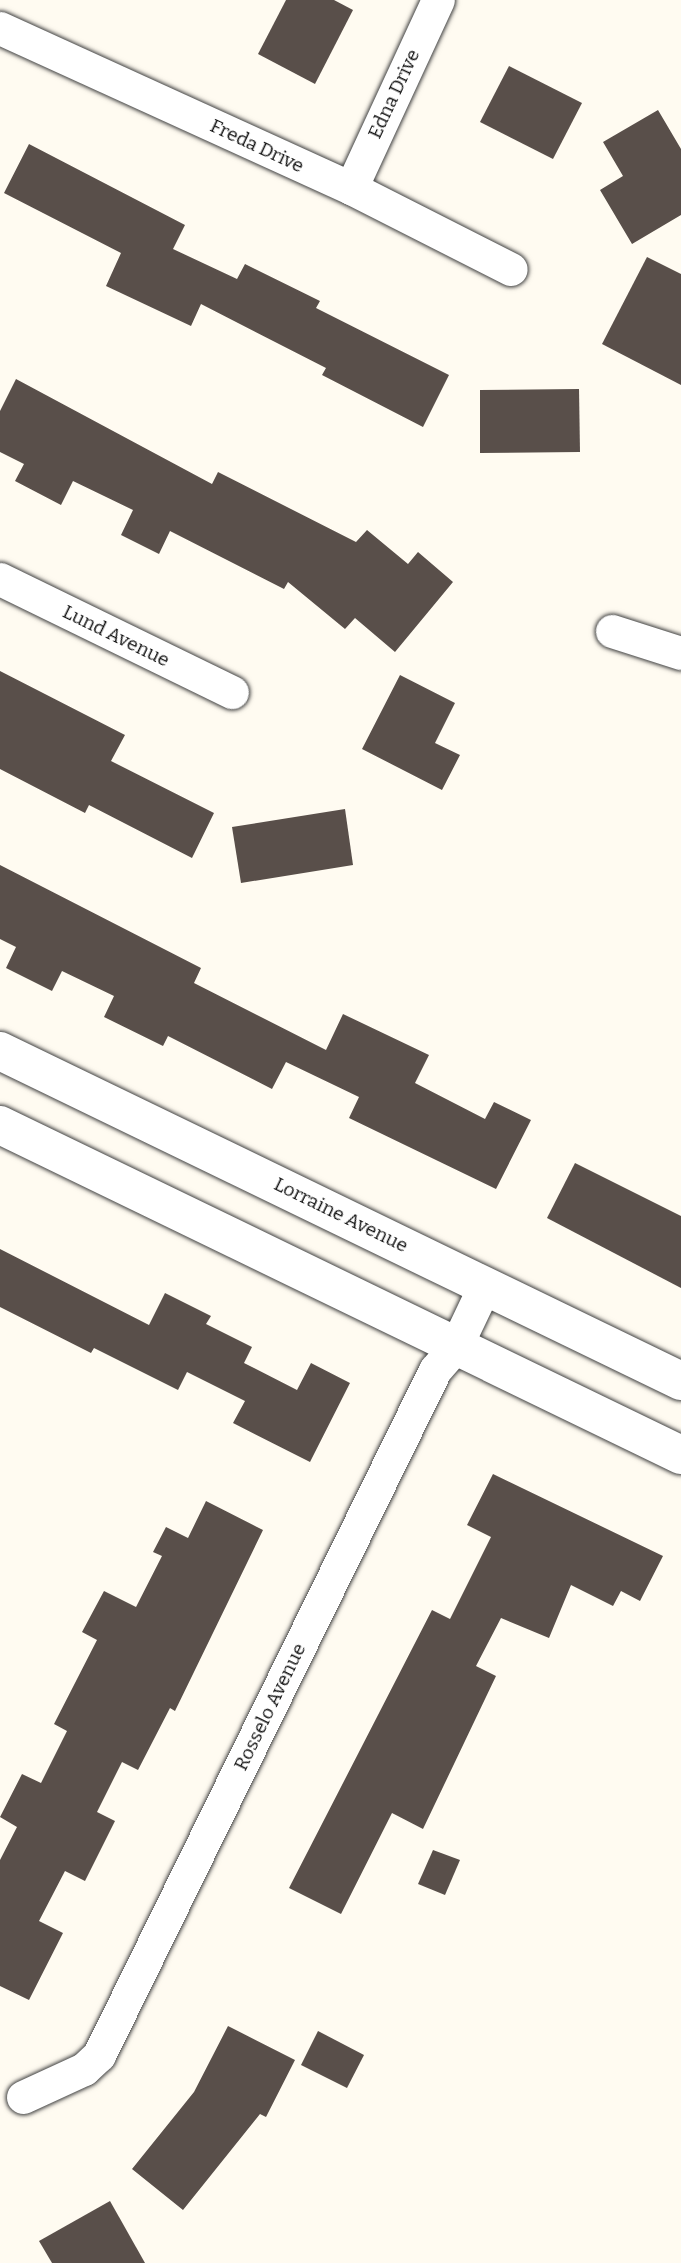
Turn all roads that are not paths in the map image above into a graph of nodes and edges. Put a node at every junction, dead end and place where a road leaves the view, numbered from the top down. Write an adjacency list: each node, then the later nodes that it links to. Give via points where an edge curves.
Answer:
1 (438, 0): 3 (street, Edna Drive)
2 (0, 29): 3 (street, Freda Drive)
3 (351, 188): 4 (street, Freda Drive)
4 (511, 269)
5 (0, 579): 8 (street, Lund Avenue)
6 (612, 631): 7 (street)
7 (681, 653)
8 (232, 692)
9 (0, 1051): 11 (street, Lorraine Avenue)
10 (0, 1125): 12 (street)
11 (485, 1285): 12 (street, Rosselo Avenue); 13 (street, Lorraine Avenue)
12 (456, 1346): 14 (street); 15 (street, Rosselo Avenue, via 435,1370 99,2055 84,2069)
13 (681, 1381)
14 (681, 1455)
15 (23, 2097)

